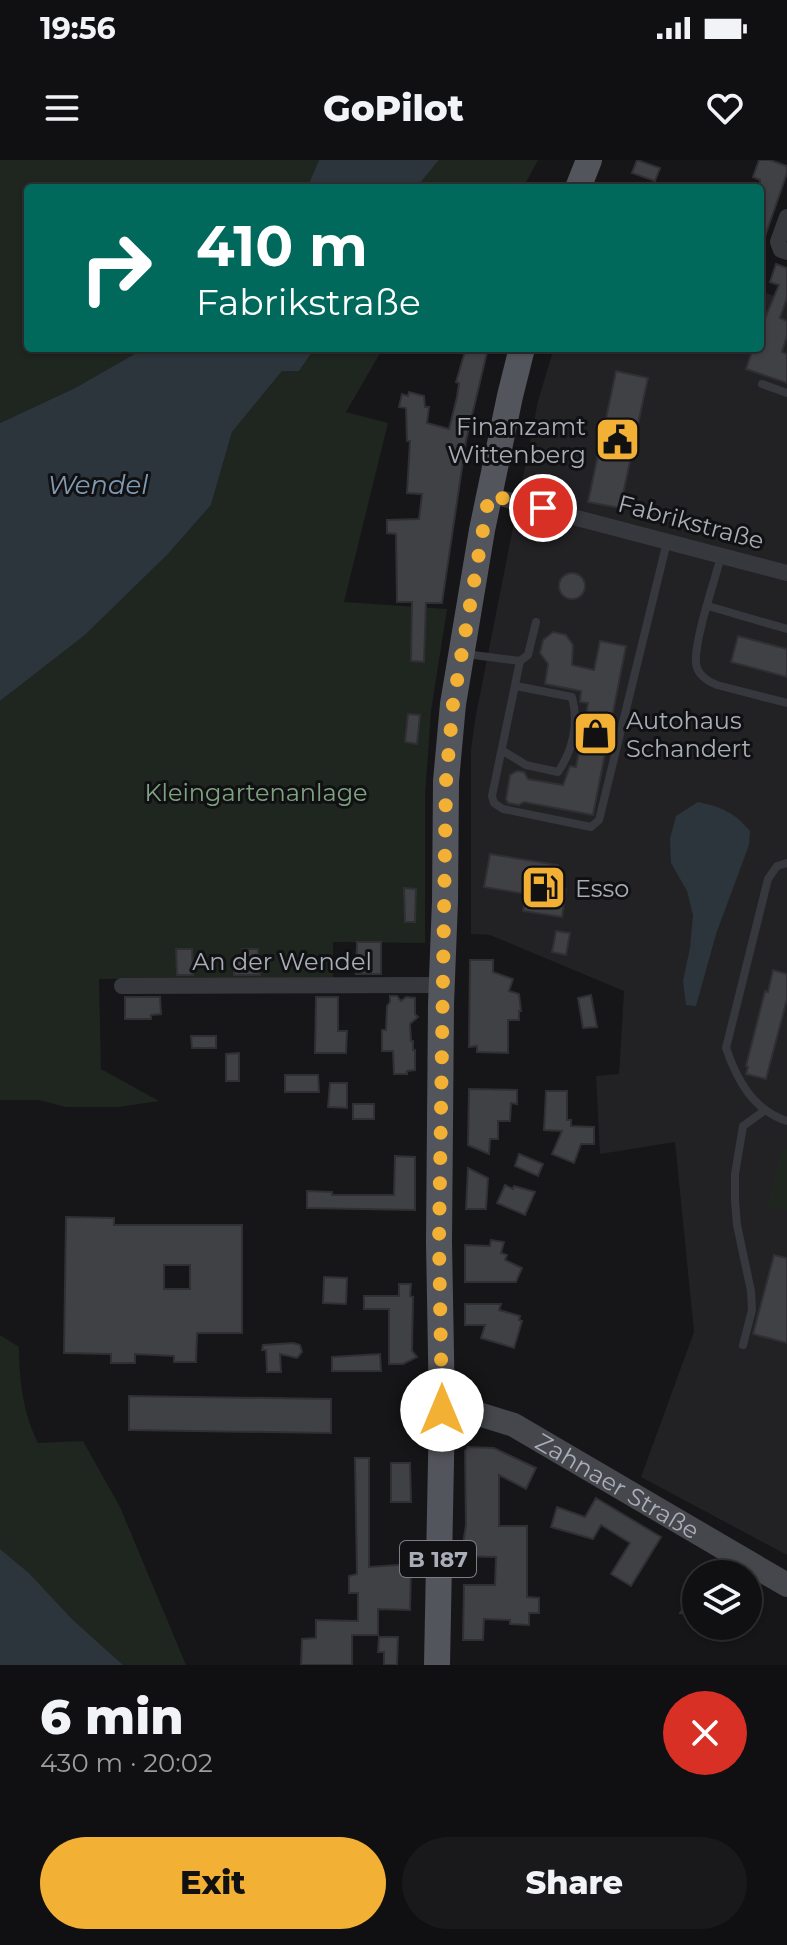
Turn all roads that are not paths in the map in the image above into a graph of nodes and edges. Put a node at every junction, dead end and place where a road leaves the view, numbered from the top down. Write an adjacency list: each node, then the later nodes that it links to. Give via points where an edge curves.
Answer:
1 (589, 160): 2 (main road)
2 (580, 184)
3 (787, 217): 4 (street, via 778,242)
4 (787, 252)
5 (521, 352): 8 (main road, B 187)
6 (762, 384): 7 (lane)
7 (787, 393)
8 (489, 495): 9 (street, Fabrikstraße); 15 (main road, B 187)
9 (667, 541): 10 (street, Fabrikstraße); 19 (lane, via 599,820 591,827 494,803)
10 (721, 556): 11 (street, Fabrikstraße); 12 (lane)
11 (787, 573)
12 (708, 606): 14 (lane); 18 (lane, via 698,645 700,673 717,685)
13 (536, 622): 16 (lane, via 528,655)
14 (787, 629)
15 (461, 653): 16 (lane); 21 (main road, B 187, via 446,781)
16 (520, 661): 17 (lane)
17 (516, 686): 19 (lane); 19 (lane, via 572,697 577,714 568,756 558,772 526,765)
18 (787, 703)
19 (503, 751)
20 (787, 863): 23 (lane, via 777,866 768,879 726,1048 734,1073)
21 (442, 985): 22 (street, An der Wendel); 26 (main road, B 187)
22 (122, 986)
23 (764, 1111): 24 (lane); 25 (lane, via 743,1126 735,1174 737,1225 752,1310)
24 (787, 1121)
25 (743, 1345)
26 (442, 1410): 27 (main road, Zahnaer Straße, via 472,1412 514,1425); 28 (main road, B 187)
27 (787, 1585)
28 (437, 1665)

